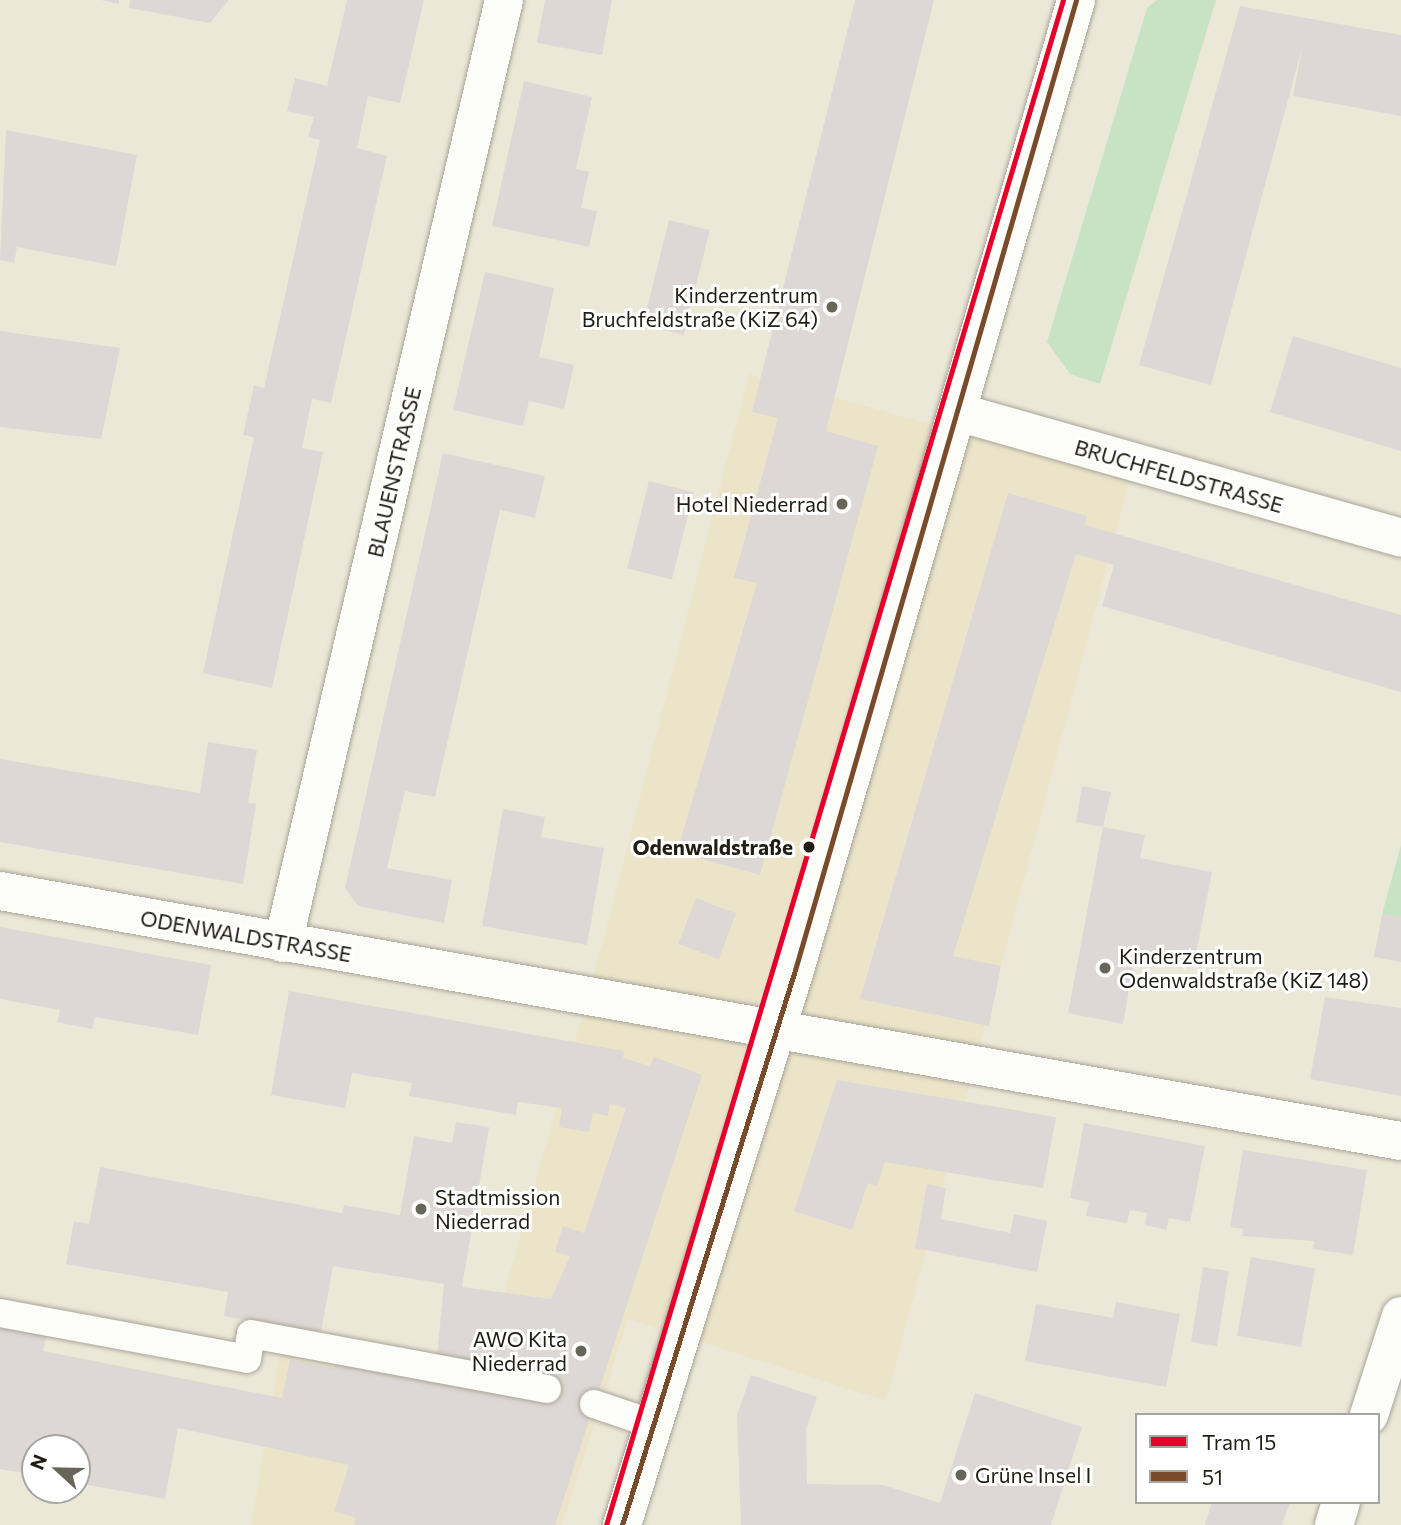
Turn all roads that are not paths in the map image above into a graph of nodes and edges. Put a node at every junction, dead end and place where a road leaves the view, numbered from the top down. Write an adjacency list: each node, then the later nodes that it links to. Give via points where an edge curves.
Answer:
1 (505, 0): 6 (street, BLAUENSTRASSE)
2 (1076, 0): 3 (street)
3 (957, 412): 4 (street, BRUCHFELDSTRASSE); 7 (street)
4 (1401, 538)
5 (0, 891): 6 (street, ODENWALDSTRASSE)
6 (284, 943): 7 (street, ODENWALDSTRASSE)
7 (776, 1030): 8 (street, ODENWALDSTRASSE); 14 (street)
8 (1401, 1141)
9 (0, 1313): 11 (lane, via 247,1359 251,1334)
10 (1401, 1316): 13 (street)
11 (547, 1389)
12 (594, 1404): 14 (lane)
13 (1370, 1413)
14 (653, 1424): 16 (street)
15 (1340, 1504): 17 (street)
16 (622, 1525)
17 (1334, 1525)

